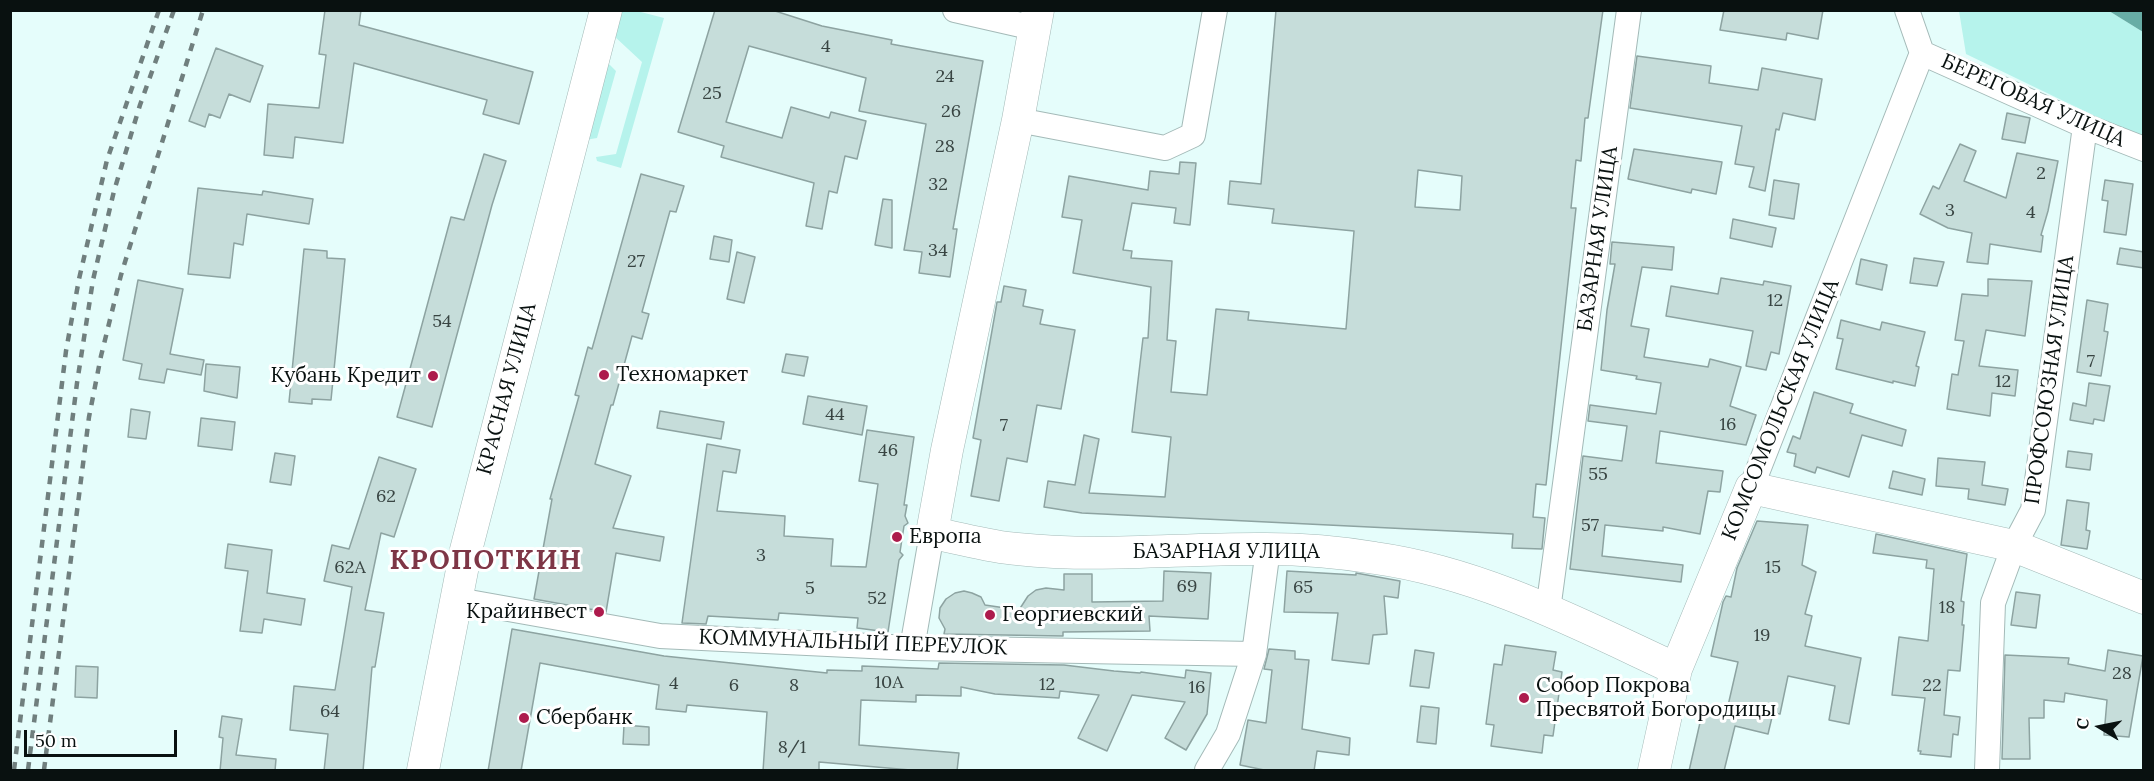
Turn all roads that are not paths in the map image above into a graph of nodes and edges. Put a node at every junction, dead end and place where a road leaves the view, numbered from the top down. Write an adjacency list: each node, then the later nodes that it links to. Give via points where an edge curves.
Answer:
1 (606, 10): 15 (main road, КРАСНАЯ УЛИЦА, via 478,499)
2 (955, 10): 6 (street)
3 (1215, 10): 8 (street, via 1193,135 1165,148)
4 (1629, 10): 17 (street, БАЗАРНАЯ УЛИЦА)
5 (1907, 10): 7 (street)
6 (1036, 19): 8 (main road)
7 (1922, 53): 9 (street, БЕРЕГОВАЯ УЛИЦА); 11 (street, КОМСОМОЛЬСКАЯ УЛИЦА)
8 (1018, 120): 12 (main road)
9 (2085, 126): 10 (street, БЕРЕГОВАЯ УЛИЦА); 13 (street, ПРОФСОЮЗНАЯ УЛИЦА, via 2033,510)
10 (2144, 148)
11 (1751, 488): 13 (main road); 20 (main road, КОМСОМОЛЬСКАЯ УЛИЦА)
12 (932, 533): 14 (main road, БАЗАРНАЯ УЛИЦА, via 1016,549 1090,553); 18 (street)
13 (2014, 546): 16 (main road); 24 (street, ПРОФСОЮЗНАЯ УЛИЦА, via 1993,603)
14 (1268, 549): 17 (main road, БАЗАРНАЯ УЛИЦА, via 1376,558 1442,571); 19 (street)
15 (456, 598): 18 (street, КОММУНАЛЬНЫЙ ПЕРЕУЛОК, via 660,636); 21 (main road, КРАСНАЯ УЛИЦА)
16 (2144, 598)
17 (1548, 610): 20 (main road, БАЗАРНАЯ УЛИЦА)
18 (912, 648): 19 (street, КОММУНАЛЬНЫЙ ПЕРЕУЛОК)
19 (1254, 654): 22 (street, via 1228,734)
20 (1676, 669): 23 (main road, КОМСОМОЛЬСКАЯ УЛИЦА)
21 (423, 771)
22 (1207, 771)
23 (1654, 771)
24 (1987, 771)

